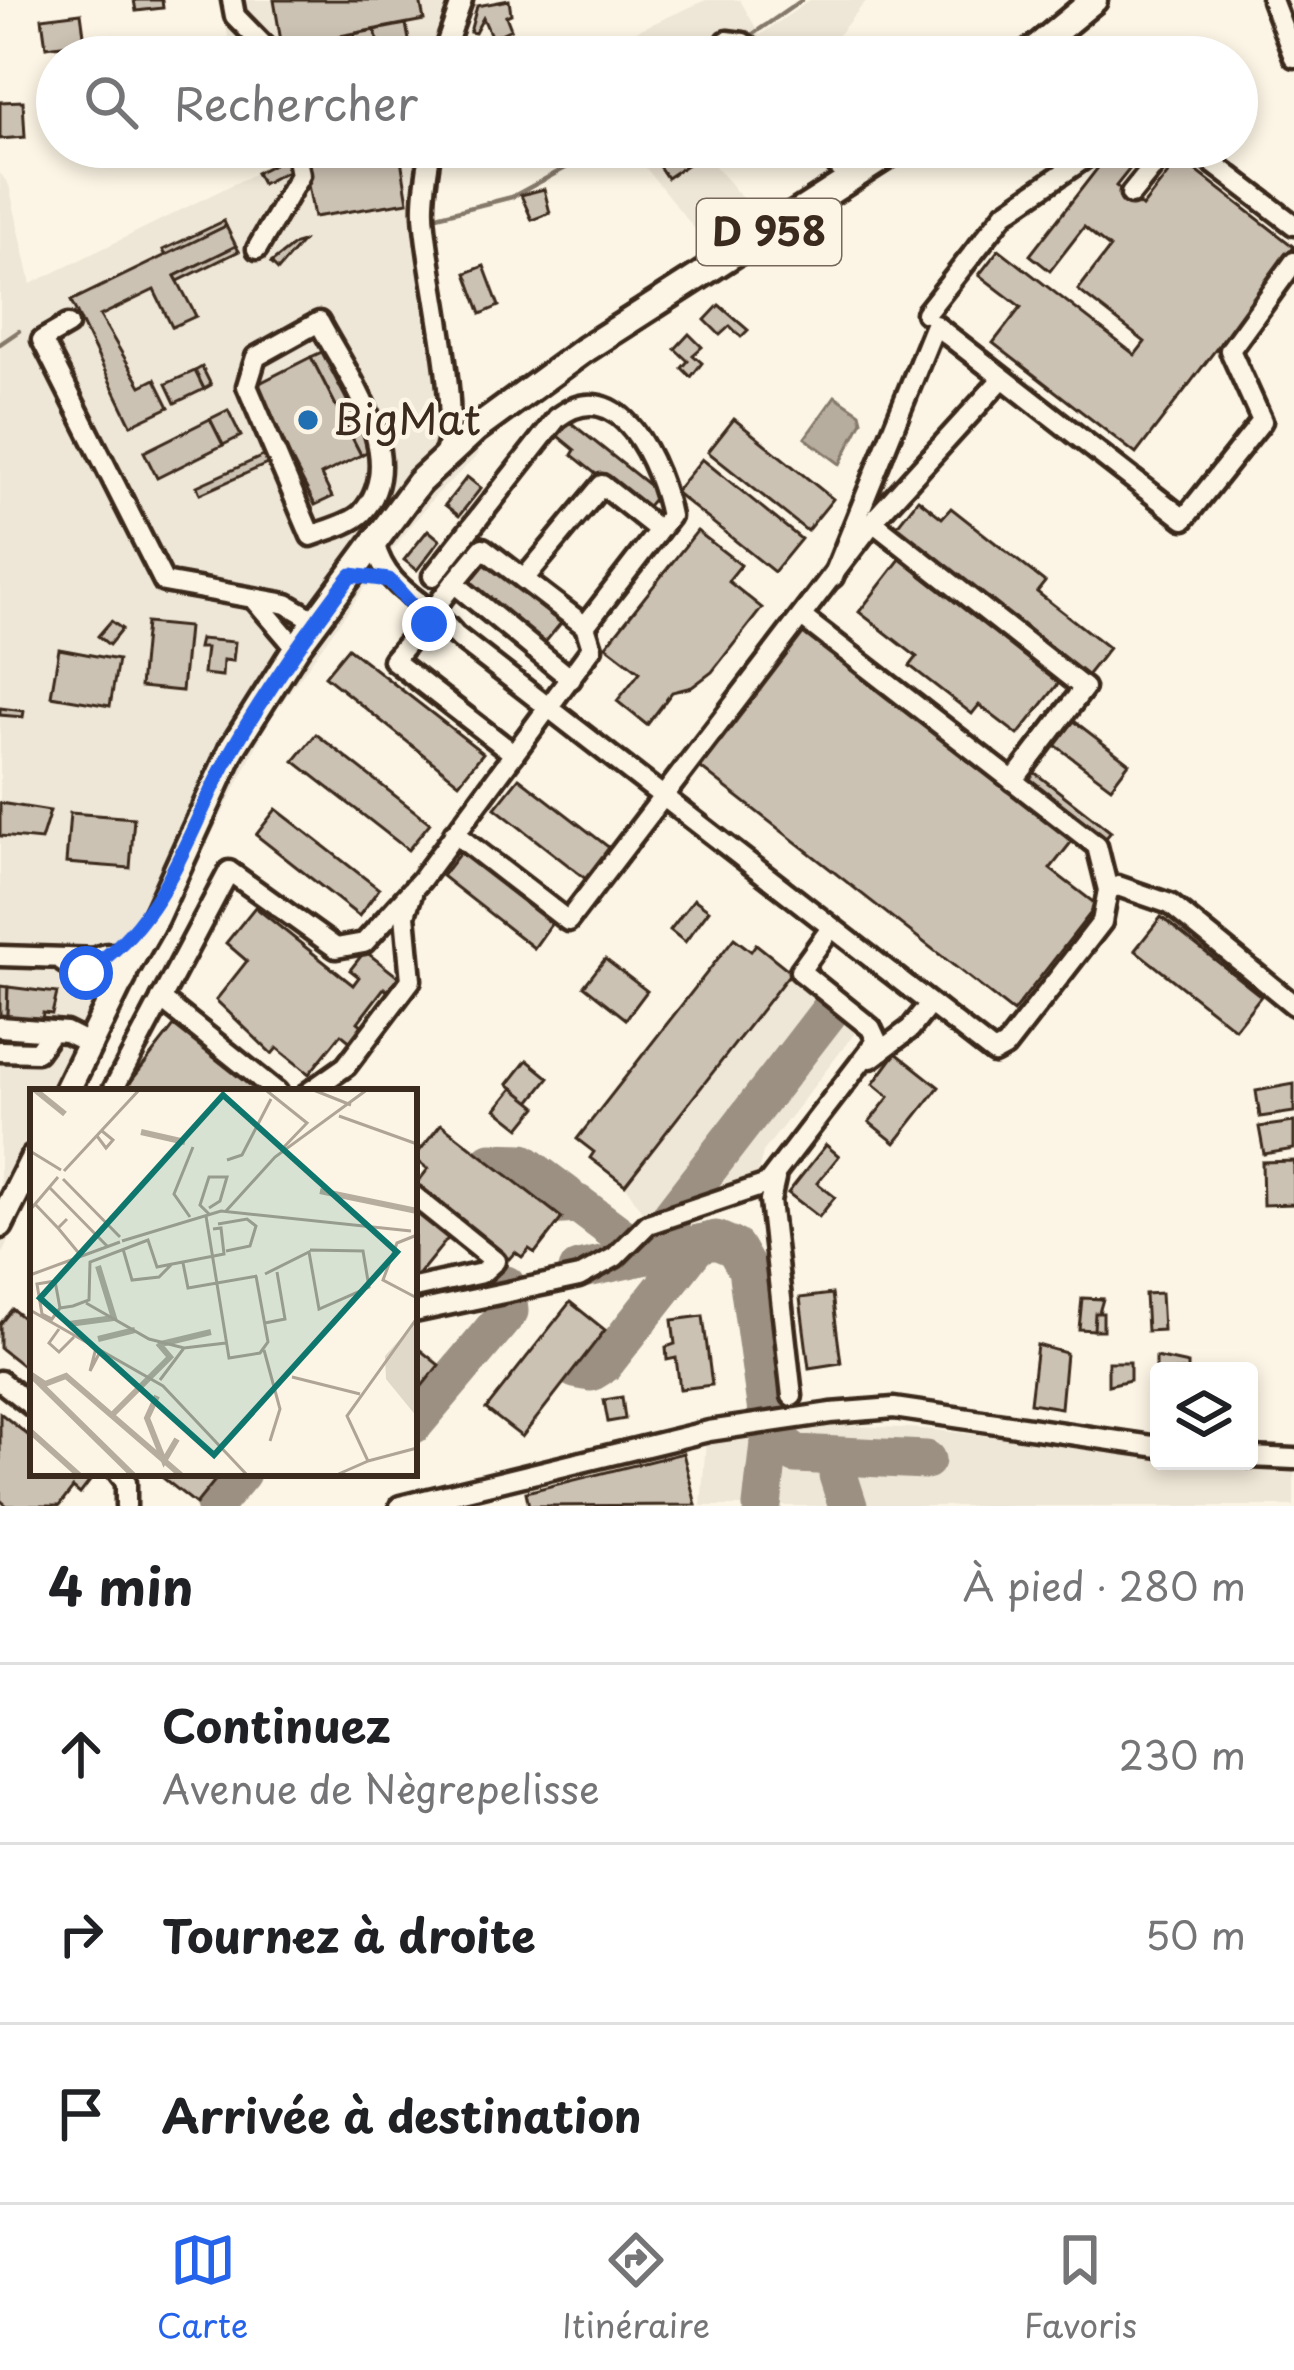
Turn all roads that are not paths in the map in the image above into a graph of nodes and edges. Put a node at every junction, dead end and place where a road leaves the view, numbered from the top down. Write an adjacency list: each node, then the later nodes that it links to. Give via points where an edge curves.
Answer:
1 (232, 0): 5 (street)
2 (462, 0): 6 (street)
3 (1272, 0): 8 (street)
4 (1084, 6): 7 (main road)
5 (255, 36)
6 (449, 36)
7 (1049, 36)
8 (1294, 57)
9 (299, 168): 19 (street)
10 (428, 168): 25 (street, via 424,212)
11 (840, 168): 16 (street)
12 (868, 168): 16 (main road, D 958)
13 (1070, 168): 21 (street, via 1005,213)
14 (1152, 168): 17 (street)
15 (1220, 168): 18 (street)
16 (850, 180): 22 (main road, D 958)
17 (1131, 194)
18 (1294, 224)
19 (257, 249)
20 (1294, 262): 24 (street, via 1230,350 1262,421 1184,519)
21 (926, 313)
22 (638, 318): 26 (main road, D 958); 32 (main road, D 958, via 477,440)
23 (68, 325): 40 (street, via 42,340 164,582)
24 (1001, 380): 29 (street); 36 (street, via 935,325)
25 (448, 401): 26 (street, via 460,425); 27 (street)
26 (476, 429): 27 (main road, D 958)
27 (440, 462): 32 (main road, D 958)
28 (360, 516): 28 (street, via 311,536 248,386 256,357 319,322 380,442 374,493); 32 (street)
29 (873, 522): 36 (street); 50 (street, via 1084,688)
30 (659, 530): 31 (street, via 670,516 651,456 633,427 596,405 557,418); 37 (street, via 602,485); 44 (street)
31 (466, 534): 33 (street); 35 (street)
32 (381, 537): 34 (main road, D 958); 38 (street)
33 (483, 548): 37 (street); 39 (street)
34 (351, 575): 38 (street); 43 (main road, D 958)
35 (434, 576)
36 (832, 577): 42 (street)
37 (524, 579): 44 (street)
38 (389, 580): 48 (street, via 419,616)
39 (454, 584): 41 (street); 47 (street)
40 (254, 600): 43 (street, via 287,604); 46 (street)
41 (440, 601)
42 (802, 617): 50 (street); 51 (street)
43 (316, 621): 46 (main road, D 958)
44 (585, 626): 47 (street, via 592,648)
45 (419, 629): 49 (street, via 393,660)
46 (296, 648): 57 (main road, D 958, via 232,749 163,894)
47 (571, 679): 48 (street)
48 (550, 709): 49 (street); 51 (street)
49 (514, 754): 52 (street)
50 (1013, 781): 54 (street, via 1097,846)
51 (663, 796): 52 (street, via 568,921); 55 (street)
52 (454, 833): 53 (street)
53 (421, 880): 58 (street, via 364,943 335,948 229,871); 69 (street, via 405,916 410,980 346,1066)
54 (1108, 890): 59 (street, via 1102,922 1005,1047 994,1053); 60 (street, via 1118,886 1170,904)
55 (831, 928): 59 (street); 65 (street, via 800,971 878,1036)
56 (0, 956): 57 (street)
57 (108, 973): 63 (main road, D 958, via 104,1016)
58 (161, 999): 67 (street); 68 (street)
59 (929, 1004): 65 (street)
60 (1294, 1005)
61 (0, 1027): 62 (street)
62 (52, 1031): 63 (street); 64 (street, via 37,1052)
63 (90, 1044): 66 (main road, D 958)
64 (0, 1051)
65 (863, 1065): 70 (street)
66 (68, 1089)
67 (114, 1089)
68 (273, 1089)
69 (313, 1089)
70 (778, 1175): 75 (street, via 648,1224 594,1271); 77 (street, via 769,1191)
71 (10, 1181): 73 (main road)
72 (417, 1198): 74 (street, via 495,1261 482,1273)
73 (0, 1225)
74 (417, 1287)
75 (417, 1311)
76 (0, 1381): 78 (street)
77 (792, 1396)
78 (30, 1404)
79 (1150, 1446): 83 (street, via 894,1408 831,1412 730,1426)
80 (1258, 1457): 81 (street)
81 (1294, 1460)
82 (121, 1476): 85 (street)
83 (443, 1501): 84 (street)
84 (409, 1505)
85 (127, 1506)

